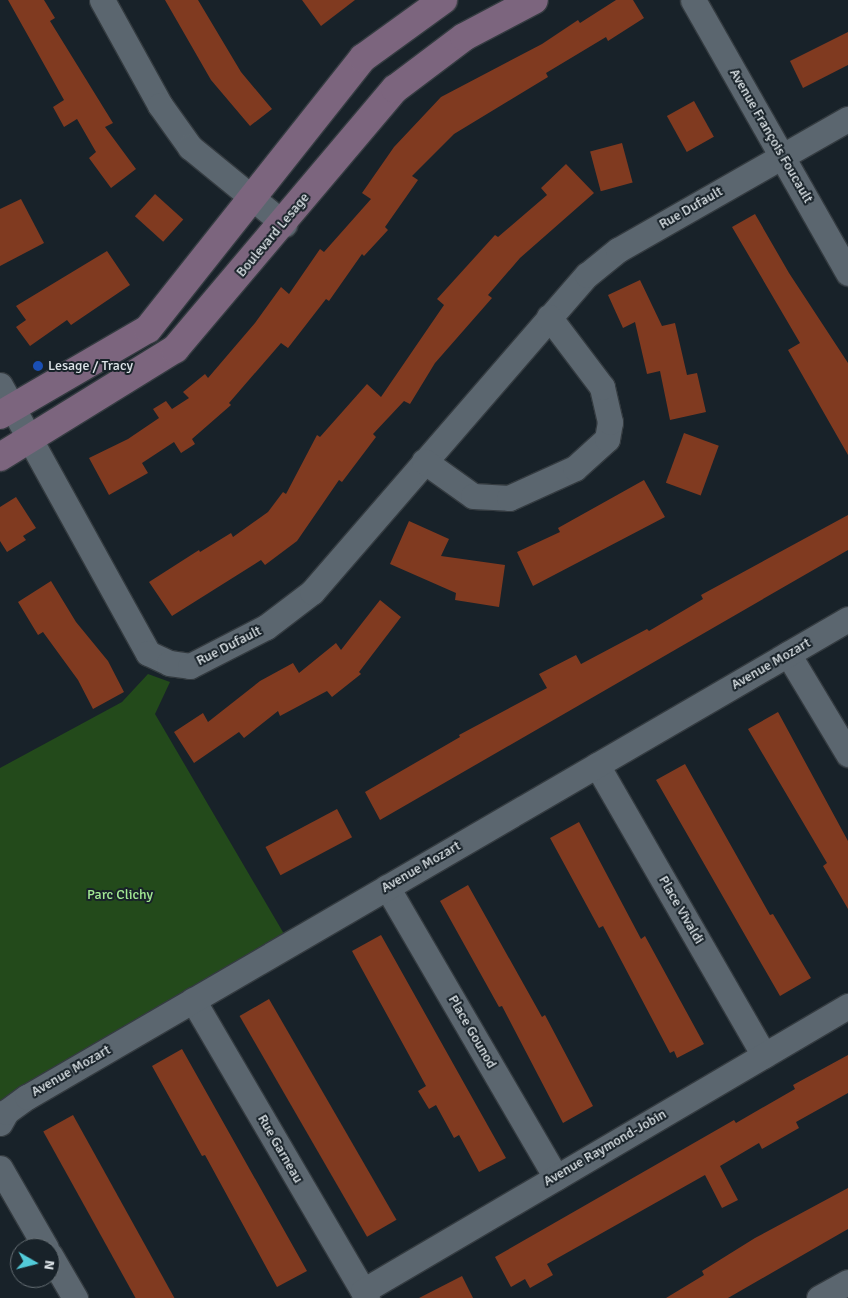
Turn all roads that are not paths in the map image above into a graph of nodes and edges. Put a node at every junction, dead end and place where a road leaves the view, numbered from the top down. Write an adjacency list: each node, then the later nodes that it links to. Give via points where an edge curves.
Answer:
1 (102, 0): 7 (street, via 160,106 190,146)
2 (443, 0): 7 (street, via 363,58)
3 (534, 0): 8 (street, Boulevard Lesage, via 464,37 395,89)
4 (693, 0): 6 (street, Avenue François Foucault)
5 (848, 119): 6 (street, Rue Dufault)
6 (782, 156): 9 (street, Avenue François Foucault); 10 (street, Rue Dufault, via 618,250 587,276)
7 (251, 199): 8 (street); 11 (street, via 148,329)
8 (284, 224): 12 (street, Boulevard Lesage, via 174,350)
9 (848, 273)
10 (550, 317): 14 (street, Rue Dufault); 14 (street, via 602,387 610,422 607,439 575,468 509,498 473,496)
11 (4, 402): 12 (street, Rue Dufault)
12 (31, 440): 13 (street, Boulevard Lesage); 14 (street, Rue Dufault, via 148,653 169,663 190,666 266,627 312,592)
13 (0, 458)
14 (424, 461)
15 (848, 619): 16 (street, Avenue Mozart)
16 (788, 654): 17 (street); 18 (street, Avenue Mozart)
17 (848, 754)
18 (597, 765): 19 (street, Avenue Mozart); 22 (street, Place Vivaldi)
19 (387, 887): 20 (street, Avenue Mozart); 25 (street, Place Gounod)
20 (193, 1000): 23 (street, Avenue Mozart, via 26,1097 6,1112); 29 (street, Rue Garneau)
21 (848, 1006): 22 (street, Avenue Raymond-Jobin)
22 (764, 1055): 25 (street, Avenue Raymond-Jobin)
23 (0, 1123)
24 (0, 1168): 26 (street)
25 (556, 1177): 29 (street, Avenue Raymond-Jobin)
26 (40, 1238)
27 (60, 1272): 30 (street)
28 (848, 1282): 31 (street)
29 (365, 1295)
30 (75, 1298)
31 (819, 1298)

